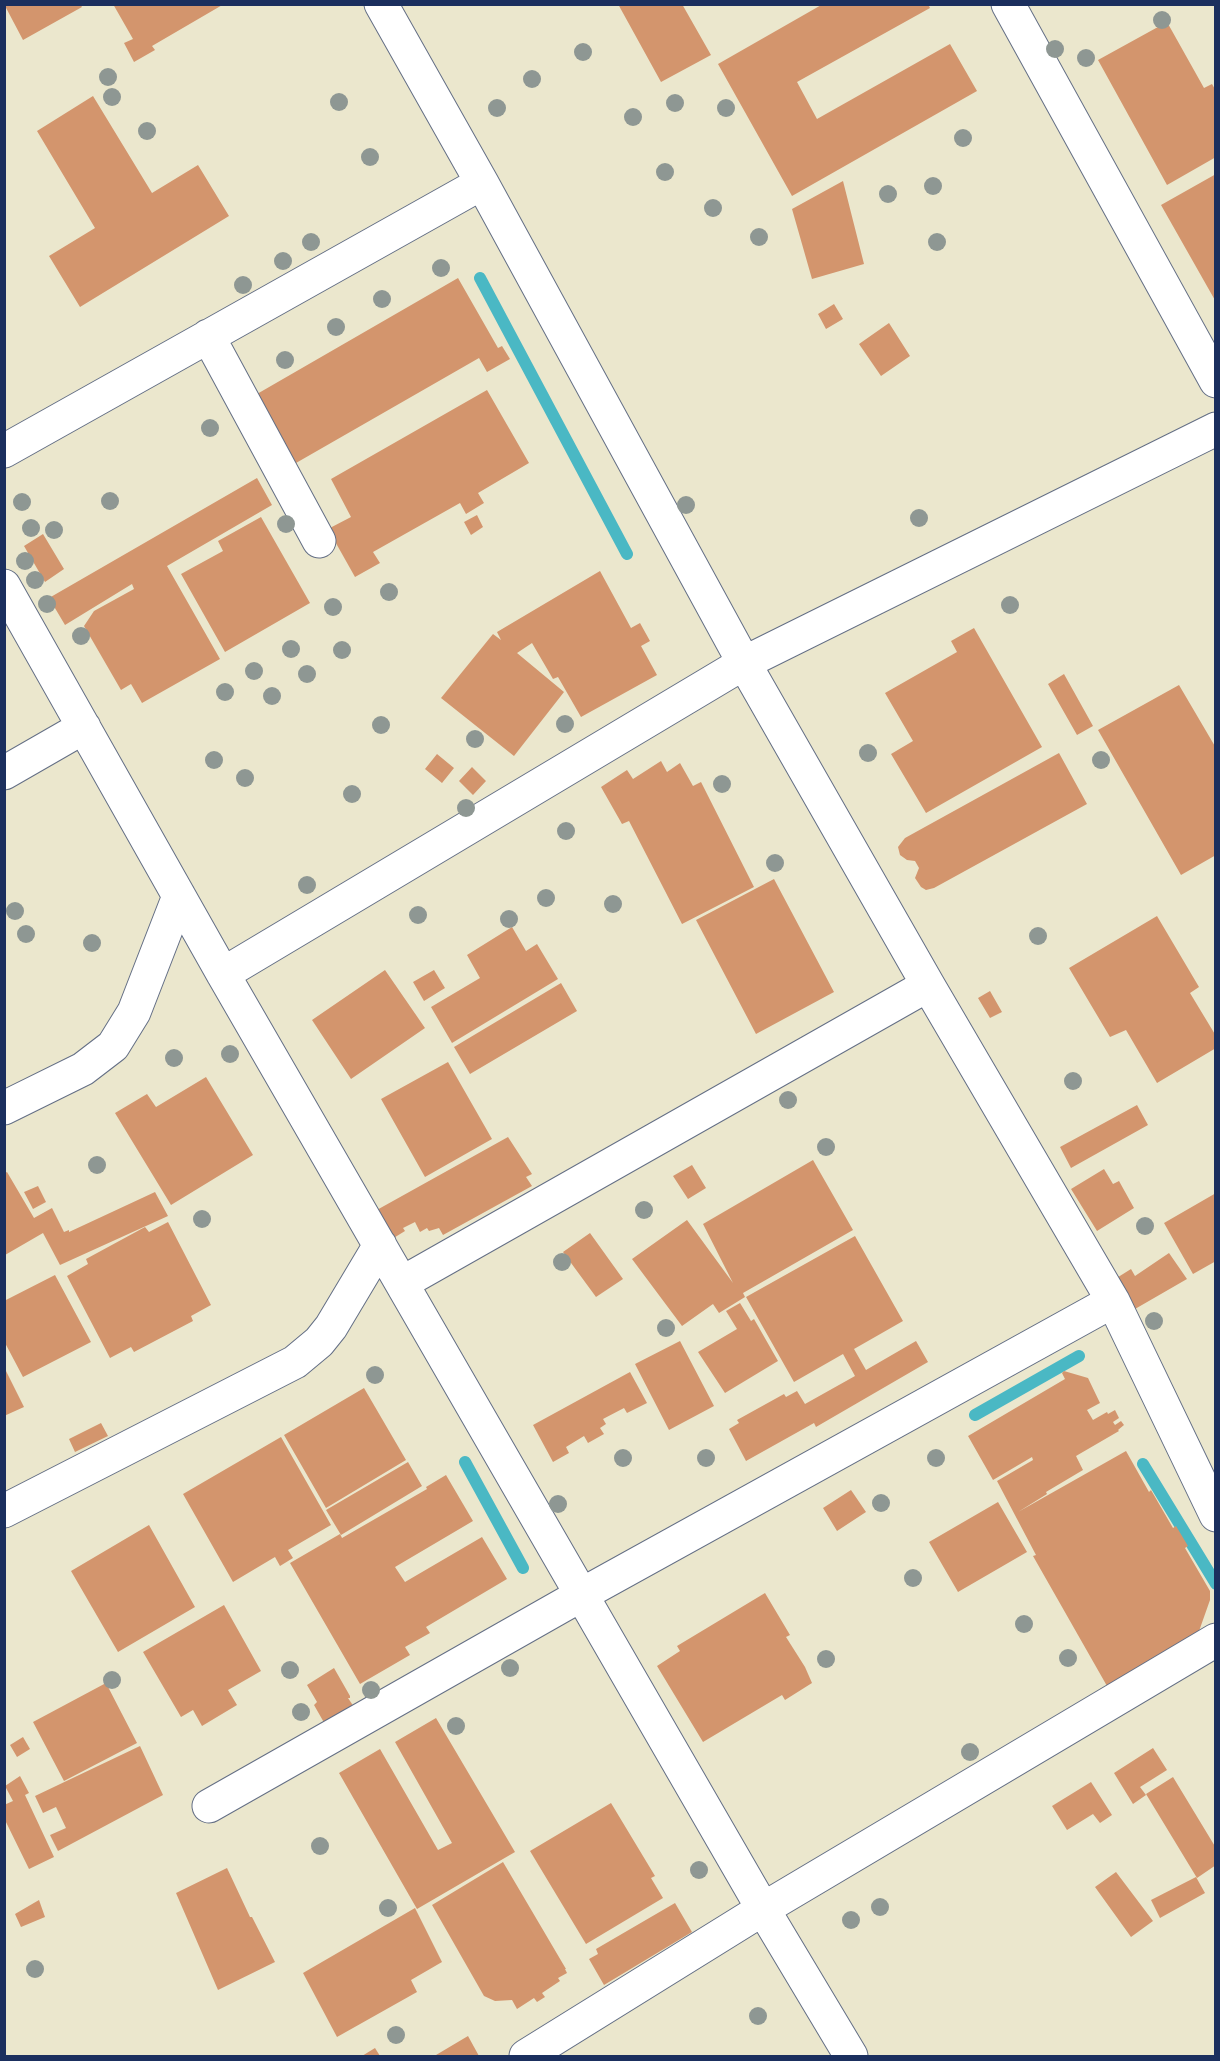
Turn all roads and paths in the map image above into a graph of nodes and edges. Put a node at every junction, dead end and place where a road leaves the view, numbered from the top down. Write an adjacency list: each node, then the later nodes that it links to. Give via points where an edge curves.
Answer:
1 (381, 4): 3 (street)
2 (1008, 4): 5 (street)
3 (482, 183): 4 (street); 10 (street)
4 (208, 336): 7 (street); 8 (street)
5 (1215, 381)
6 (1215, 429): 10 (street)
7 (4, 451)
8 (319, 541)
9 (4, 586): 11 (street)
10 (744, 663): 14 (street); 15 (street)
11 (84, 728): 12 (street); 13 (street)
12 (4, 773)
13 (179, 896): 14 (street); 16 (street, via 134,1012 113,1046 83,1069)
14 (223, 974): 17 (street)
15 (928, 985): 18 (street); 19 (street)
16 (4, 1108)
17 (380, 1245): 18 (street); 20 (street, via 331,1327 295,1362)
18 (402, 1283): 22 (street)
19 (1113, 1301): 21 (street); 22 (street)
20 (4, 1511)
21 (1215, 1515)
22 (581, 1595): 24 (street); 25 (street)
23 (1215, 1640): 25 (street)
24 (209, 1806)
25 (763, 1910): 26 (street); 27 (street)
26 (526, 2056)
27 (851, 2056)

